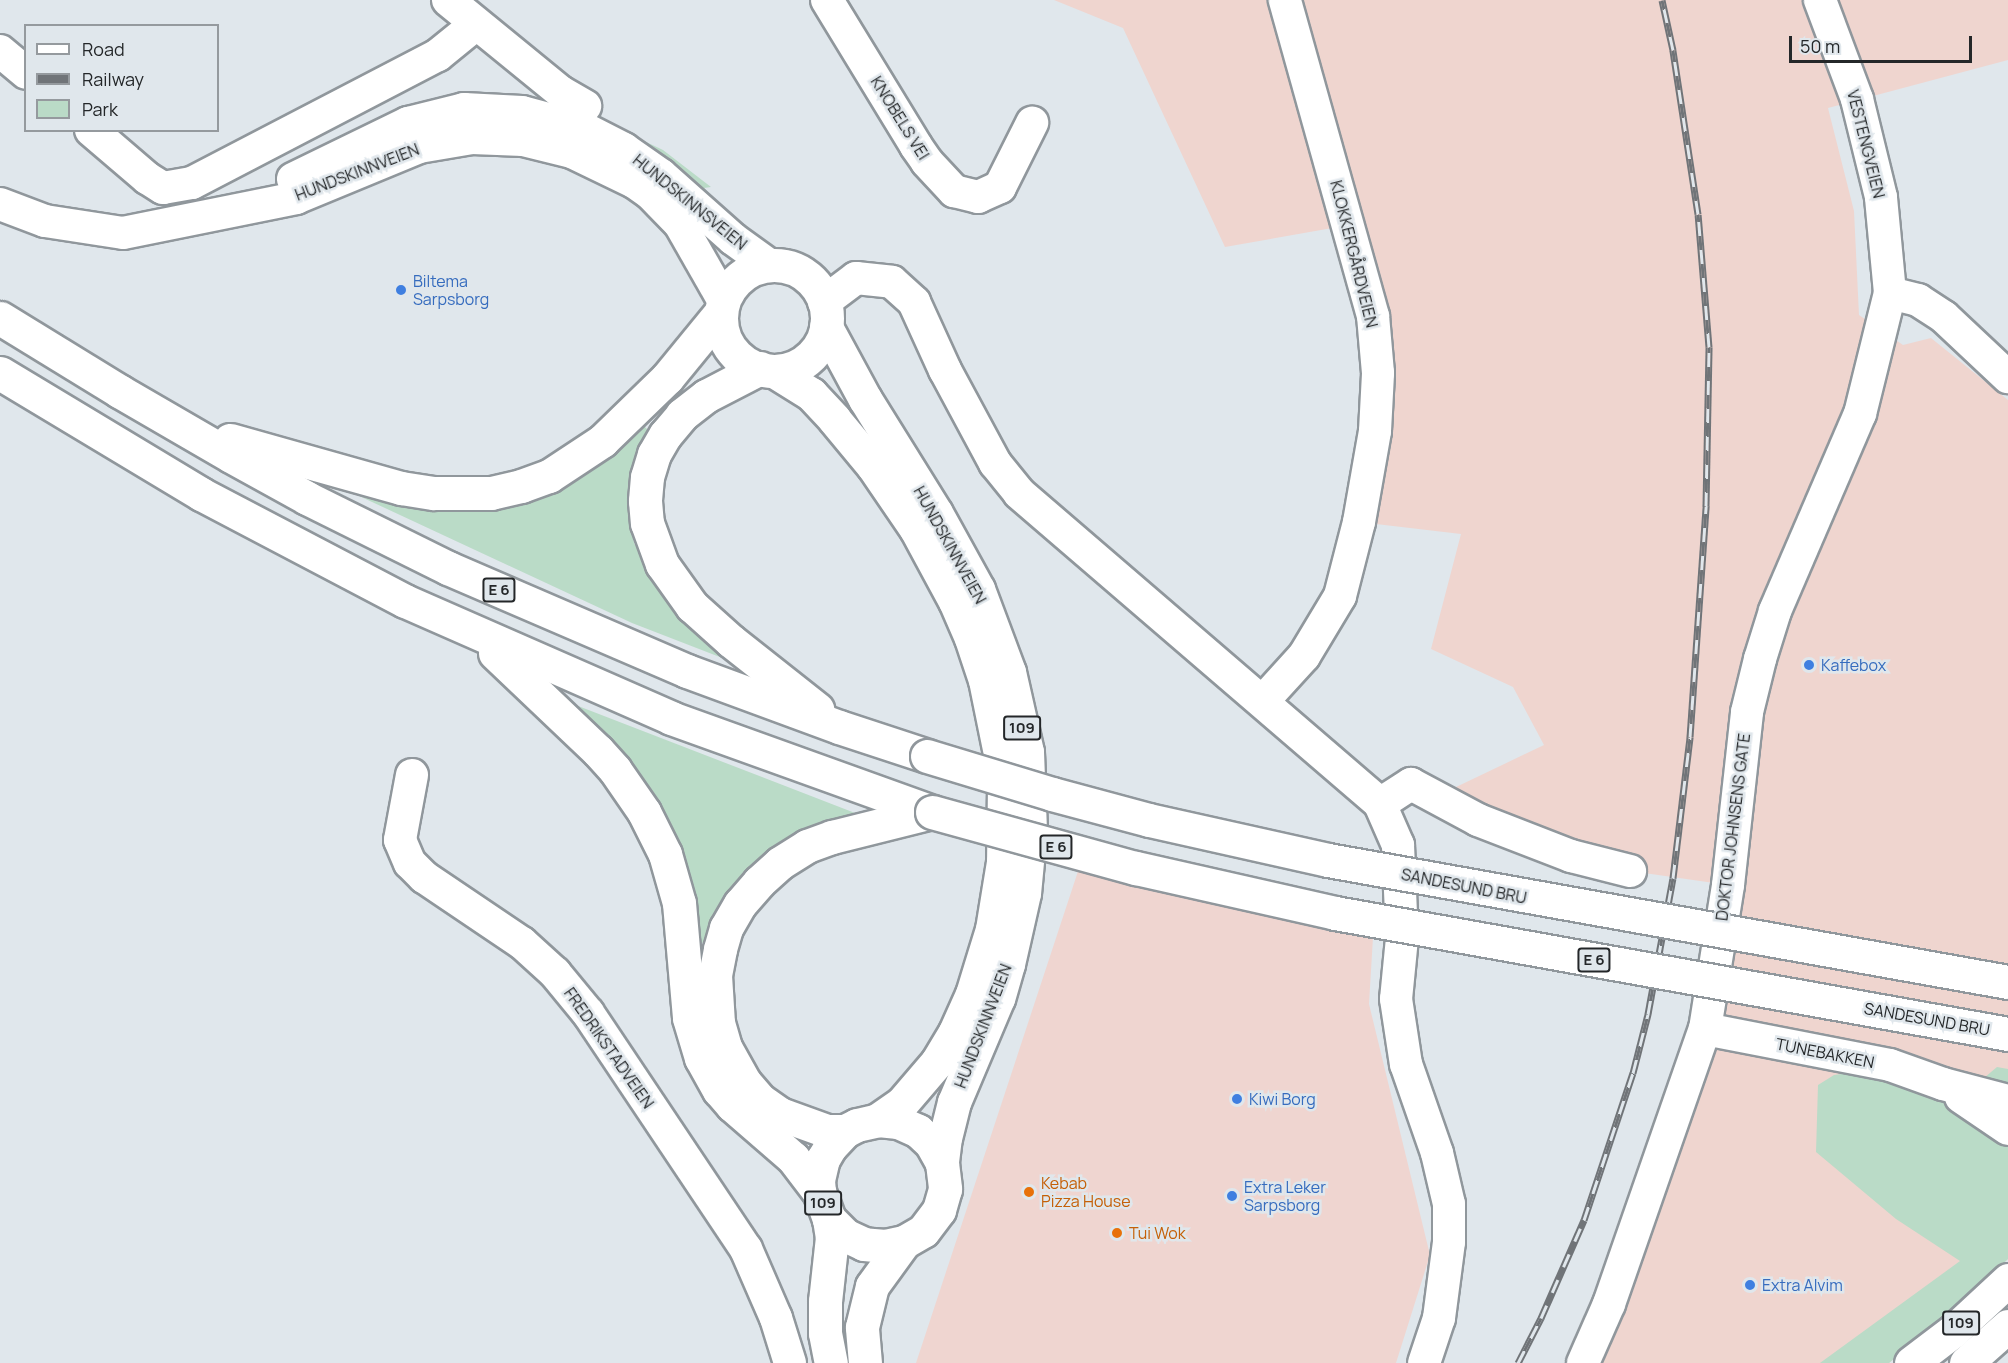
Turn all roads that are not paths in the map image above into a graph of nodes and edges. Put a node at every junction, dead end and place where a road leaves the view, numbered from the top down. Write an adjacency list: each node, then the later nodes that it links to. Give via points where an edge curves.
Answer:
1 (448, 0): 5 (street)
2 (827, 0): 9 (street, KNOBELS VEI, via 916,146 954,190 978,197 1000,186)
3 (1285, 0): 23 (street, KLOKKERGÅRDVEIEN, via 1373,315 1378,373 1375,431 1359,522 1340,596 1304,656)
4 (1820, 0): 14 (street, VESTENGVEIEN, via 1857,99 1881,197)
5 (476, 24): 8 (street, via 561,92); 10 (street, via 438,55 192,183 163,188)
6 (0, 51): 7 (street)
7 (24, 71)
8 (585, 106)
9 (1032, 123)
10 (93, 132)
11 (0, 204): 12 (street, HUNDSKINNVEIEN, via 45,221 123,234)
12 (243, 209): 13 (street, HUNDSKINNSVEIEN, via 290,180 408,123 464,109 522,112 585,129 624,149); 15 (street, HUNDSKINNVEIEN, via 296,198 419,147 472,138 523,140 572,152 650,193 680,224)
13 (769, 265): 15 (main road, via 737,280); 16 (main road, 109, via 793,268 812,281)
14 (1890, 293): 20 (street, via 1918,300 1944,317); 30 (street, DOKTOR JOHNSENS GATE, via 1860,414 1775,611 1760,660 1747,712 1728,885)
15 (723, 306): 18 (main road, 109, via 724,337 730,347 743,360); 21 (main road, E 6, via 667,378 602,441 549,476 491,493 453,495 400,488)
16 (825, 314): 18 (main road, via 819,344 808,358 792,367); 23 (street, via 856,278 892,282 914,302 995,463 1019,493); 37 (main road, HUNDSKINNVEIEN / 109, via 865,399 978,589 1009,672 1026,752 1030,830 1018,921 998,998 954,1102)
17 (0, 318): 21 (main road, E 6)
18 (767, 369): 24 (main road, E 6, via 706,396 665,435 647,477 647,523 662,564 692,606); 34 (main road, HUNDSKINNVEIEN / 109, via 811,394 873,466 916,529 971,638 985,680 1000,754 1005,816 1003,862 992,928 979,974 955,1032 937,1062 902,1103)
19 (0, 373): 22 (main road, E 6, via 201,494)
20 (2008, 377)
21 (172, 422): 24 (main road, E 6, via 307,498 448,568 612,640)
22 (471, 632): 27 (main road, E 6, via 671,718); 38 (main road, E 6, via 578,731 632,793 665,854 673,880 680,912 688,1018 701,1058 732,1105 793,1158)
23 (1263, 701): 26 (street)
24 (839, 727): 29 (main road, SANDESUND BRU / E 6, bridge, via 1052,794 1328,861)
25 (412, 775): 42 (street, FREDRIKSTADVEIEN, via 400,840 410,863 424,877 522,943 588,1013 746,1249 776,1318)
26 (1380, 804): 28 (street, via 1411,784 1478,820 1571,856); 45 (street, via 1398,845 1402,938 1396,999 1406,1064 1437,1153 1449,1204 1441,1307)
27 (932, 812): 31 (main road, SANDESUND BRU / E 6, bridge, via 1136,868 1335,913); 36 (main road, E 6, via 832,837 807,846 780,863 740,904 726,928 720,949 715,975 718,1023 724,1047 745,1083 780,1114 827,1131)
28 (1630, 871)
29 (2008, 982)
30 (1705, 1029): 32 (street, TUNEBAKKEN, via 1890,1065); 46 (street, DOKTOR JOHNSENS GATE, via 1609,1304)
31 (2008, 1034)
32 (1943, 1084): 33 (street, TUNEBAKKEN); 35 (street, TUNEBAKKEN)
33 (2008, 1101)
34 (878, 1120): 36 (main road, 109); 37 (main road, 109, via 898,1122 918,1131)
35 (2008, 1129)
36 (845, 1131): 38 (main road, 109, via 823,1159 818,1180)
37 (942, 1162): 39 (main road, 109, via 945,1189 939,1210 923,1231)
38 (824, 1206): 39 (main road, 109, via 845,1235 864,1244 885,1246); 43 (main road, 109, via 832,1237 825,1301 825,1333)
39 (904, 1242): 44 (main road, 109, via 872,1286 862,1327)
40 (2008, 1280): 47 (main road, 109)
41 (2008, 1326): 48 (main road, 109)
42 (790, 1363)
43 (831, 1363)
44 (865, 1363)
45 (1424, 1363)
46 (1583, 1363)
47 (1911, 1363)
48 (1966, 1363)

